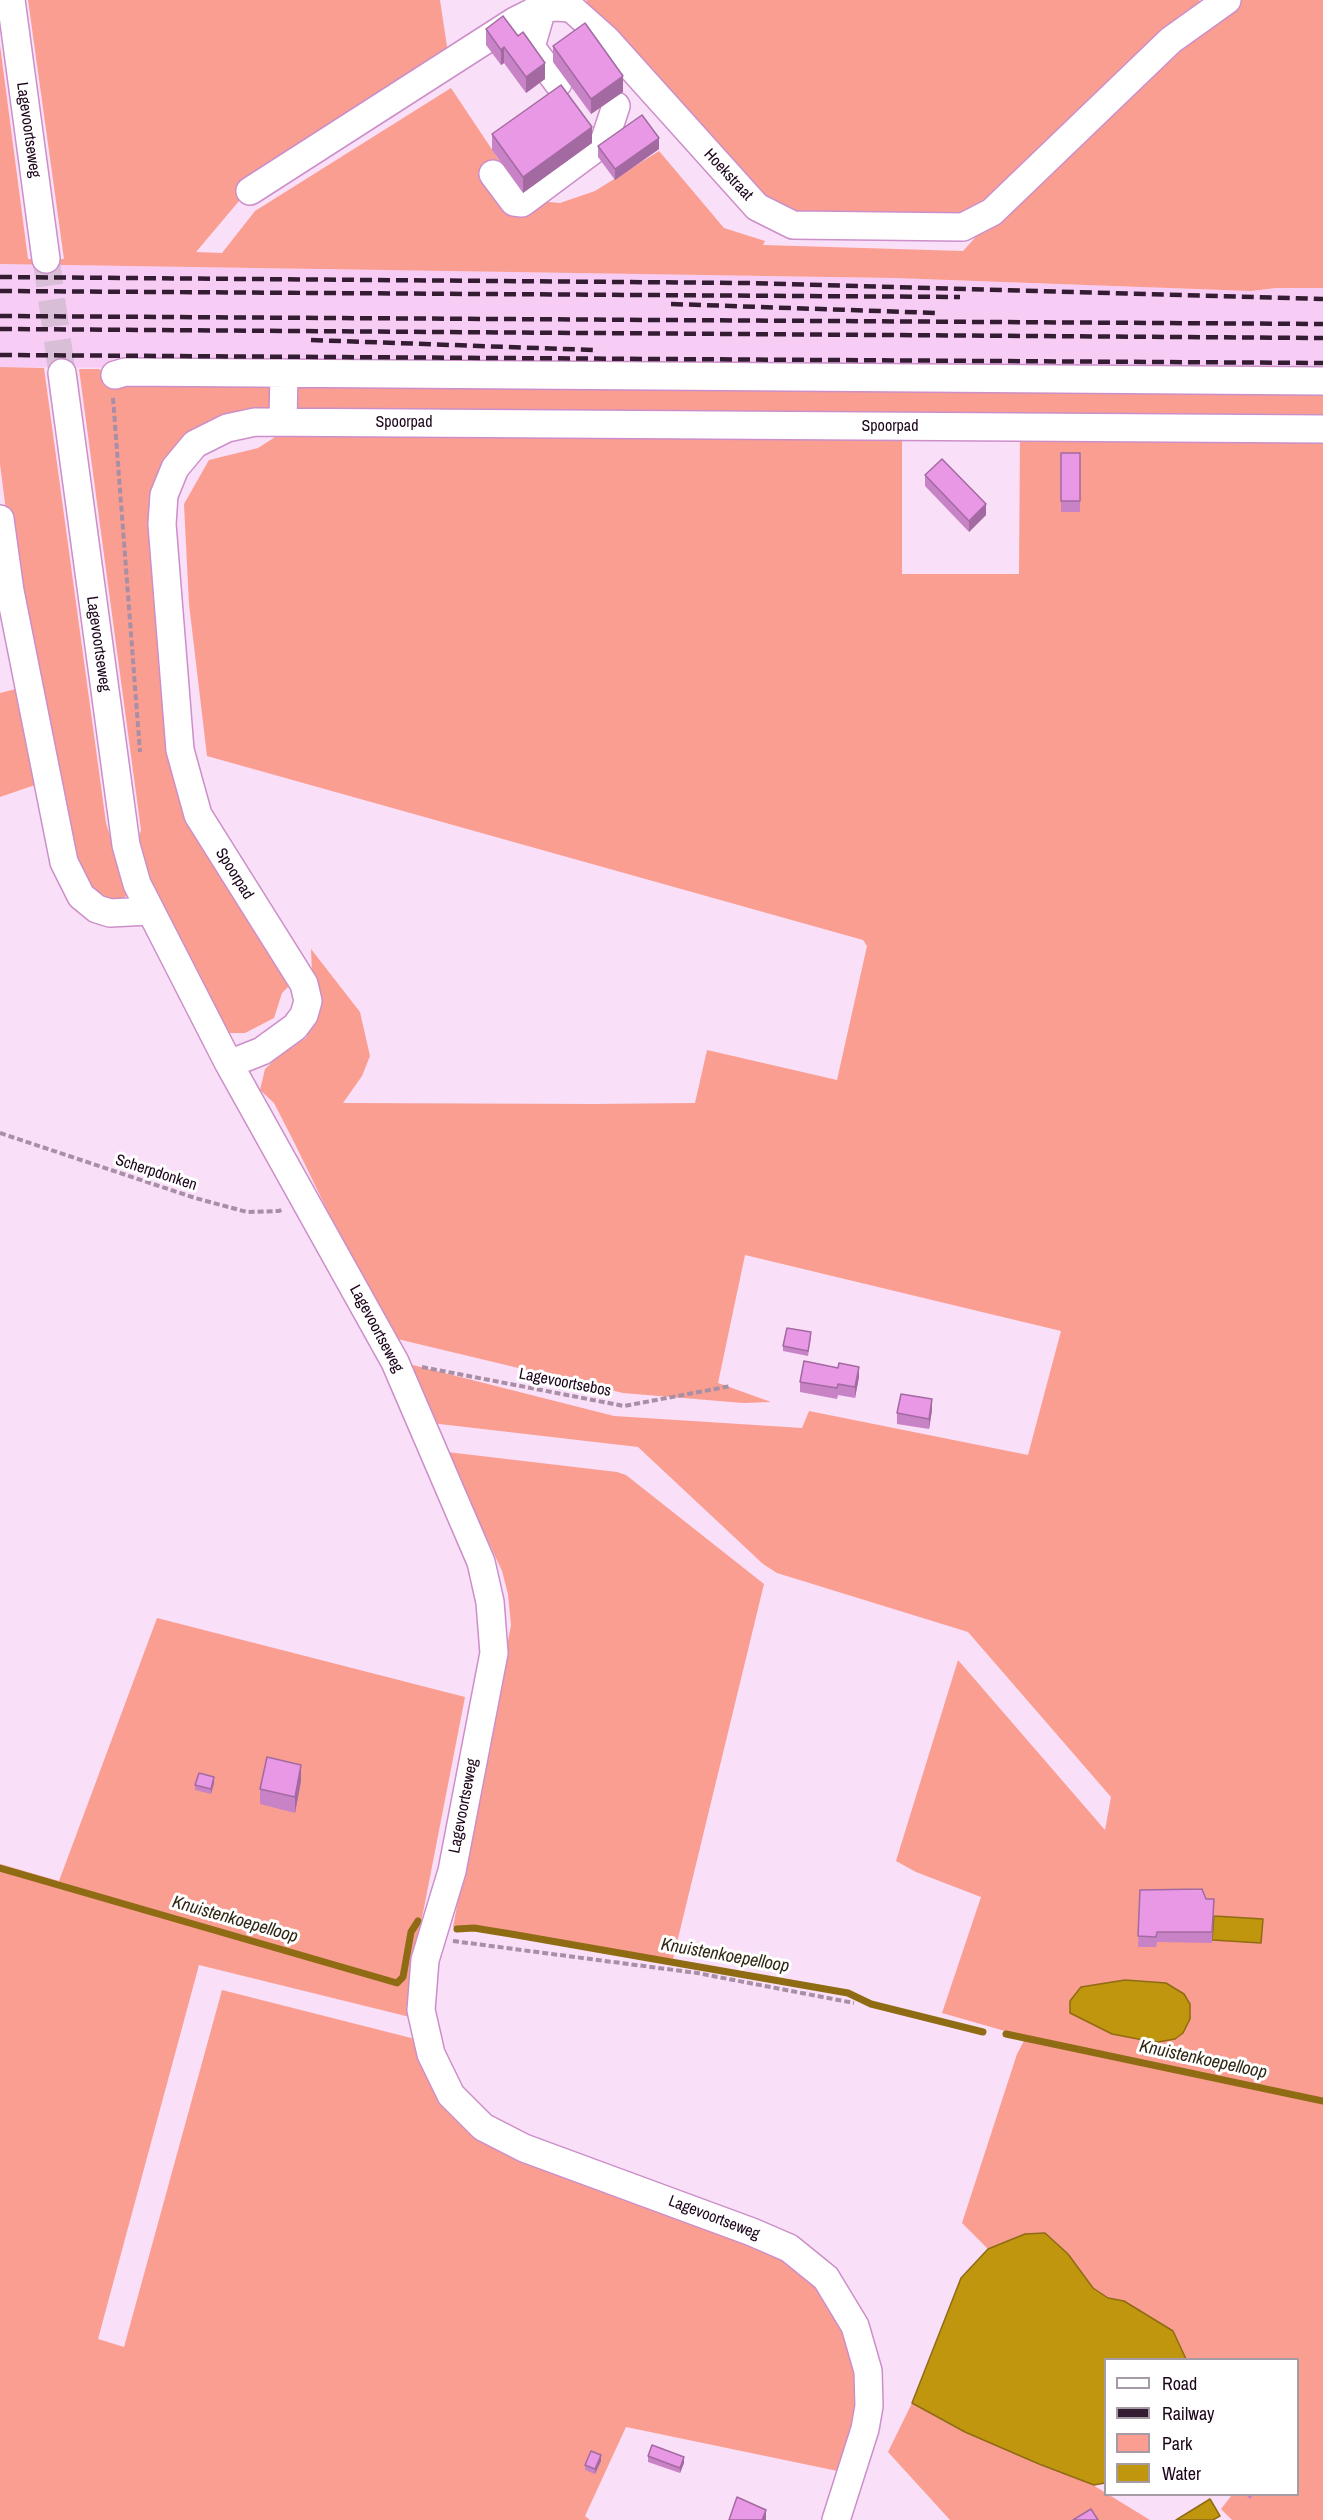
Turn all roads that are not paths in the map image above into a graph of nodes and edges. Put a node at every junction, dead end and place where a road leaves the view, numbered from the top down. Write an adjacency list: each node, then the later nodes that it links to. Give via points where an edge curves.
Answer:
1 (11, 0): 8 (street, Lagevoortseweg)
2 (1227, 0): 4 (street, Hoekstraat, via 1171,40 992,212 963,227 793,225 758,207)
3 (541, 4): 4 (street, Hoekstraat, via 571,8 581,14); 5 (street, via 531,47 589,125); 7 (street, Hoekstraat)
4 (646, 85): 5 (street)
5 (616, 106): 6 (street, via 604,142 522,203 514,202)
6 (493, 174)
7 (250, 191)
8 (46, 260)
9 (62, 373): 16 (street, Lagevoortseweg, via 126,845)
10 (284, 373): 11 (street); 12 (street, via 125,372); 13 (street)
11 (1323, 381)
12 (114, 382)
13 (283, 422): 14 (street, Spoorpad); 17 (street, Spoorpad, via 255,422 226,429 195,444 175,468 164,495 163,548 180,750 186,779 198,815 304,984 308,1001 295,1027 262,1050)
14 (1323, 429)
15 (0, 519): 16 (street, via 8,583 64,862 81,896 97,909 110,913)
16 (149, 911): 17 (street, Lagevoortseweg)
17 (229, 1064): 18 (street, Lagevoortseweg, via 395,1362 482,1562 494,1653 452,1871 425,1960 421,2010 430,2054 452,2095 483,2127 524,2148 789,2248 826,2278 855,2326 868,2371 866,2429)
18 (836, 2520)

